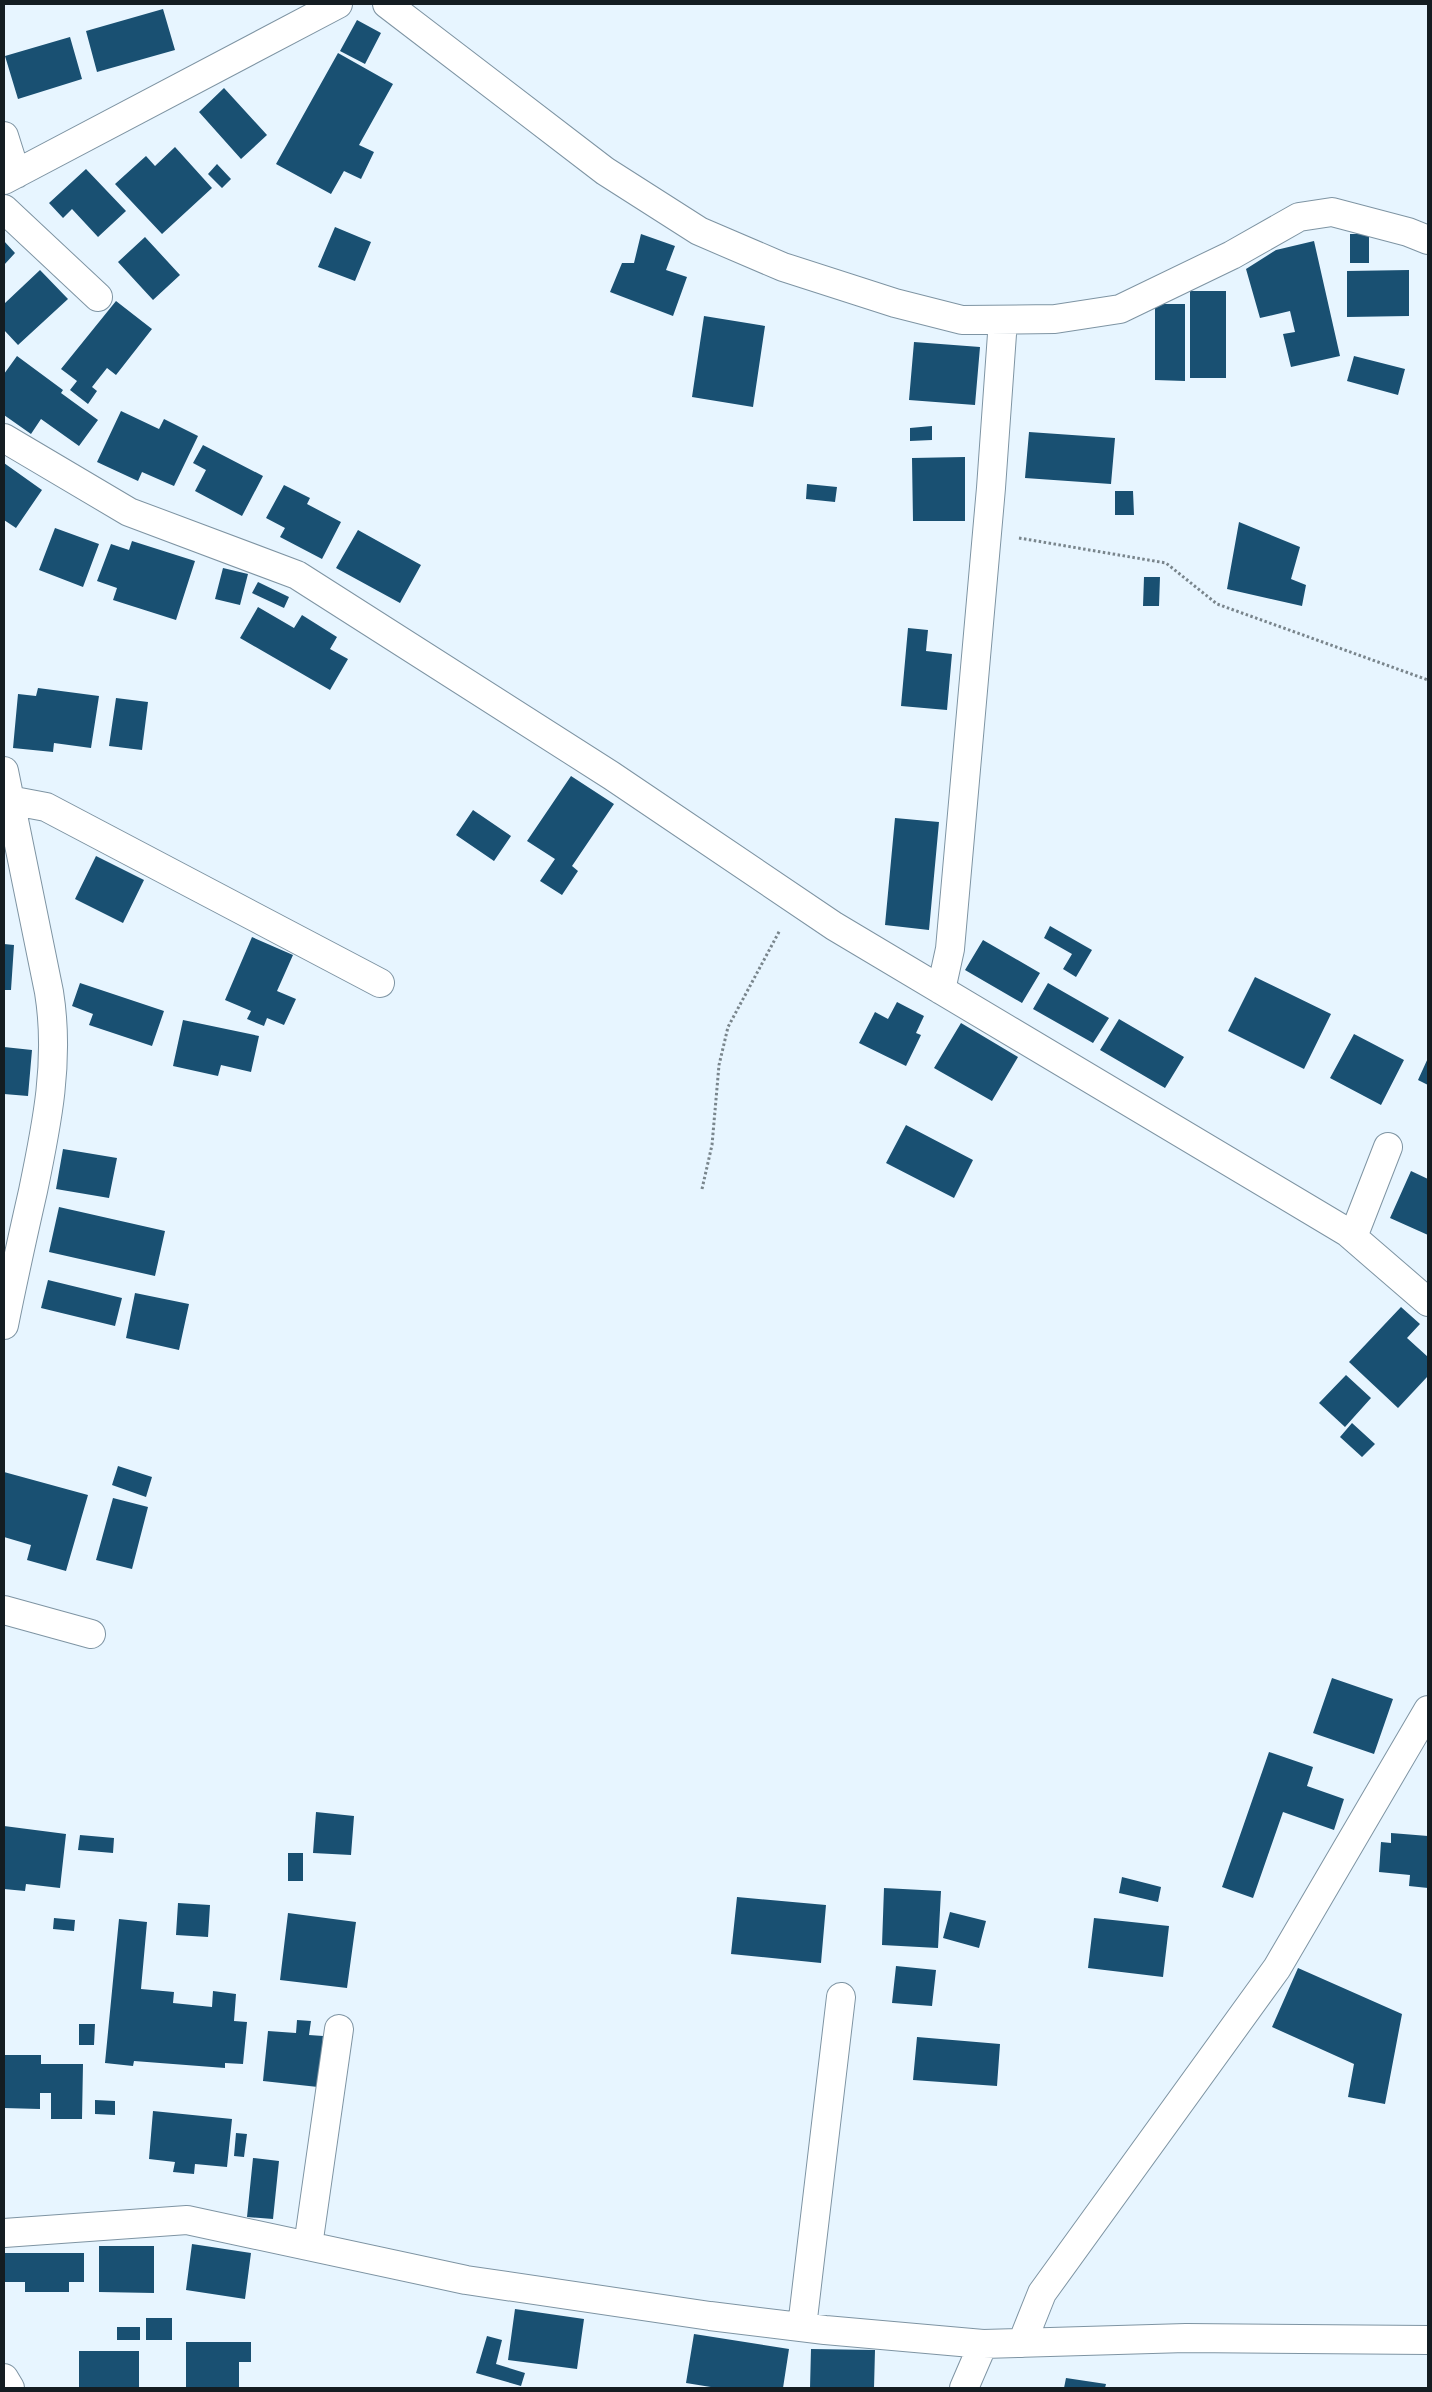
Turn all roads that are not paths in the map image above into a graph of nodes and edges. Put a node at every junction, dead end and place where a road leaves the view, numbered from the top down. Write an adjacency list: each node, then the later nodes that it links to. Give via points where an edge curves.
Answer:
1 (338, 4): 4 (street)
2 (387, 4): 8 (street, via 605,170 699,231 783,267 895,303 962,320)
3 (4, 136): 4 (street)
4 (10, 177)
5 (4, 209): 7 (street)
6 (1428, 240): 8 (street, via 1332,212 1299,217 1232,255 1120,309 1055,319)
7 (98, 298)
8 (1003, 320): 14 (street, via 950,948)
9 (4, 438): 14 (street, via 128,512 297,575 612,776 834,926)
10 (4, 770): 11 (street)
11 (9, 800): 12 (street); 13 (street, via 46,807)
12 (11, 846): 18 (street, via 49,992 54,1064 47,1122)
13 (380, 983)
14 (941, 990): 16 (street, via 1277,1188)
15 (1388, 1147): 16 (street)
16 (1354, 1237): 17 (street)
17 (1428, 1302)
18 (4, 1324)
19 (4, 1610): 20 (street)
20 (91, 1634)
21 (1428, 1710): 28 (street, via 1277,1968 1042,2293)
22 (842, 1998): 26 (street)
23 (340, 2029): 25 (street)
24 (4, 2233): 25 (street, via 187,2220)
25 (308, 2246): 26 (street, via 466,2280)
26 (802, 2327): 29 (street)
27 (1428, 2340): 28 (street, via 1186,2338)
28 (1022, 2343): 29 (street)
29 (983, 2344): 32 (street)
30 (4, 2378): 31 (street)
31 (10, 2388)
32 (964, 2388)

